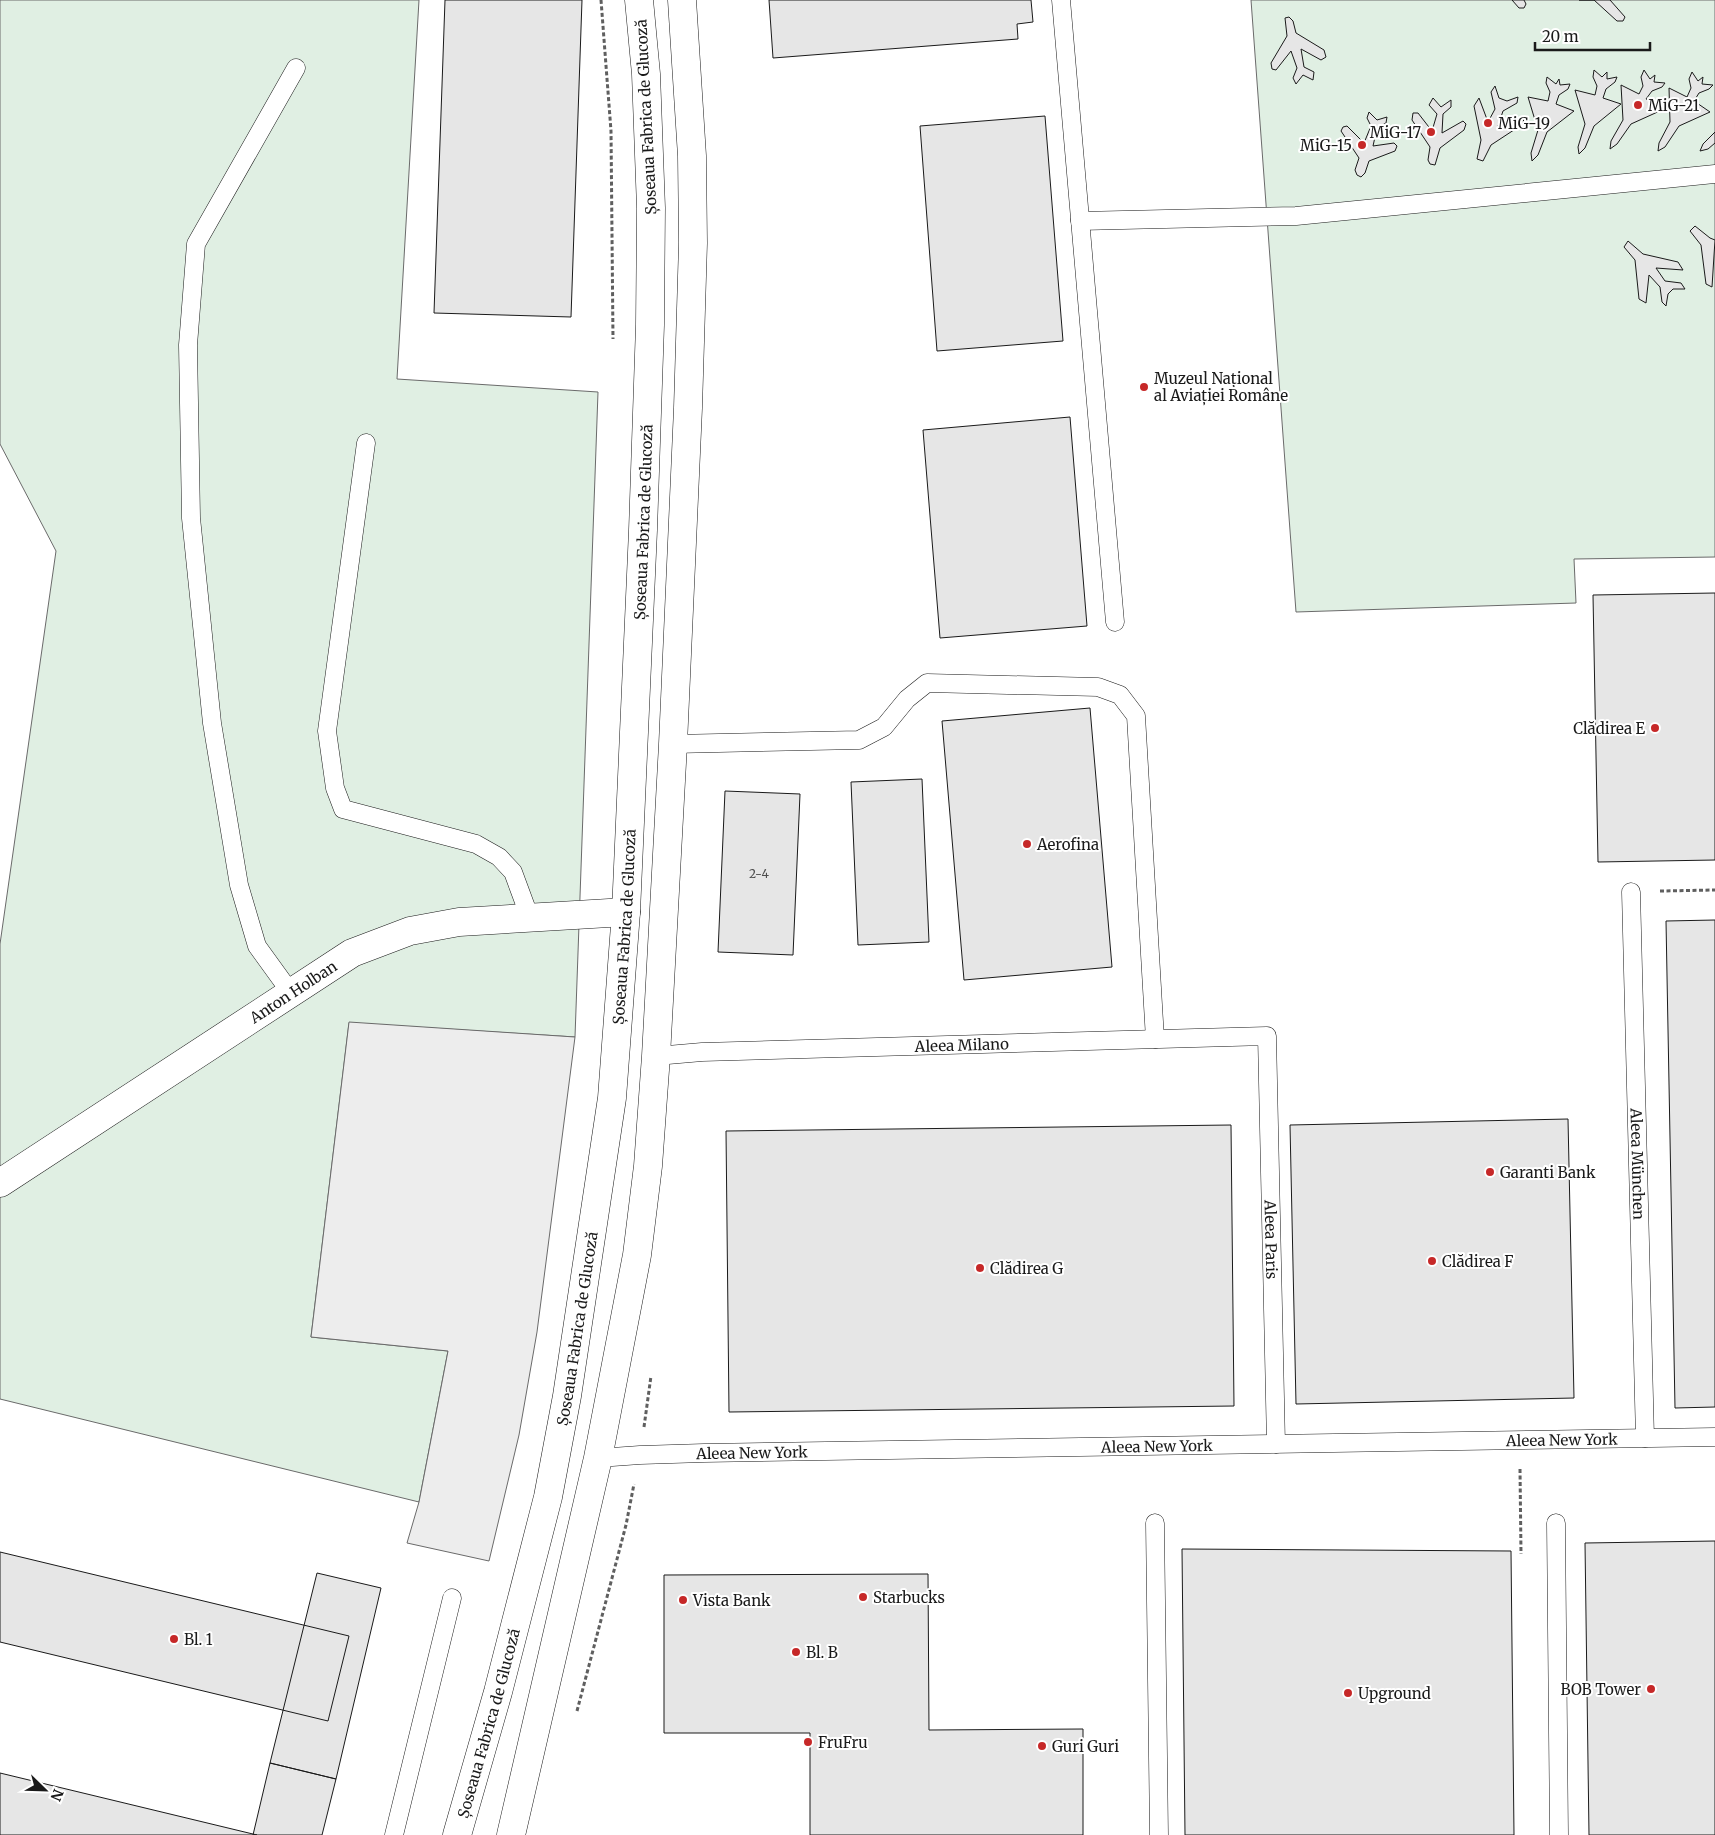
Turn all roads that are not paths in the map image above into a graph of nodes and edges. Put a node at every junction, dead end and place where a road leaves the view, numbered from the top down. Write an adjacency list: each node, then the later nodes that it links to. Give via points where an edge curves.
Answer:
1 (639, 0): 11 (main road, Șoseaua Fabrica de Glucoză, via 651,191 650,325)
2 (682, 0): 9 (main road, via 692,156 693,243)
3 (1061, 0): 6 (lane)
4 (296, 68): 13 (lane, via 196,244 188,345 191,518 213,732 239,885 257,946)
5 (1715, 174): 6 (lane, via 1296,216)
6 (1080, 221): 8 (lane)
7 (366, 443): 12 (lane, via 327,730 335,788 343,810 476,844 499,857 513,872)
8 (1115, 622)
9 (673, 744): 15 (lane, via 859,740 884,727 907,699 927,684 1098,687 1120,695 1136,716); 16 (main road)
10 (1632, 892): 19 (lane, Aleea München)
11 (626, 912): 12 (main road, Anton Holban); 26 (main road, Șoseaua Fabrica de Glucoză, via 612,1098 567,1396 548,1497)
12 (530, 918): 13 (main road, Anton Holban, via 459,922 410,931 352,953)
13 (290, 993): 17 (main road, Anton Holban)
14 (1267, 1036): 15 (lane, Aleea Milano); 20 (lane, Aleea Paris)
15 (1155, 1039): 16 (lane, Aleea Milano)
16 (656, 1056): 21 (main road, via 637,1255)
17 (0, 1183)
18 (1715, 1437): 19 (lane, Aleea New York)
19 (1645, 1438): 20 (lane, Aleea New York)
20 (1276, 1444): 21 (lane, Aleea New York)
21 (598, 1458): 27 (main road)
22 (1155, 1523): 28 (lane)
23 (1556, 1523): 29 (lane)
24 (452, 1598): 25 (lane)
25 (394, 1835)
26 (457, 1835)
27 (511, 1835)
28 (1159, 1835)
29 (1559, 1835)

